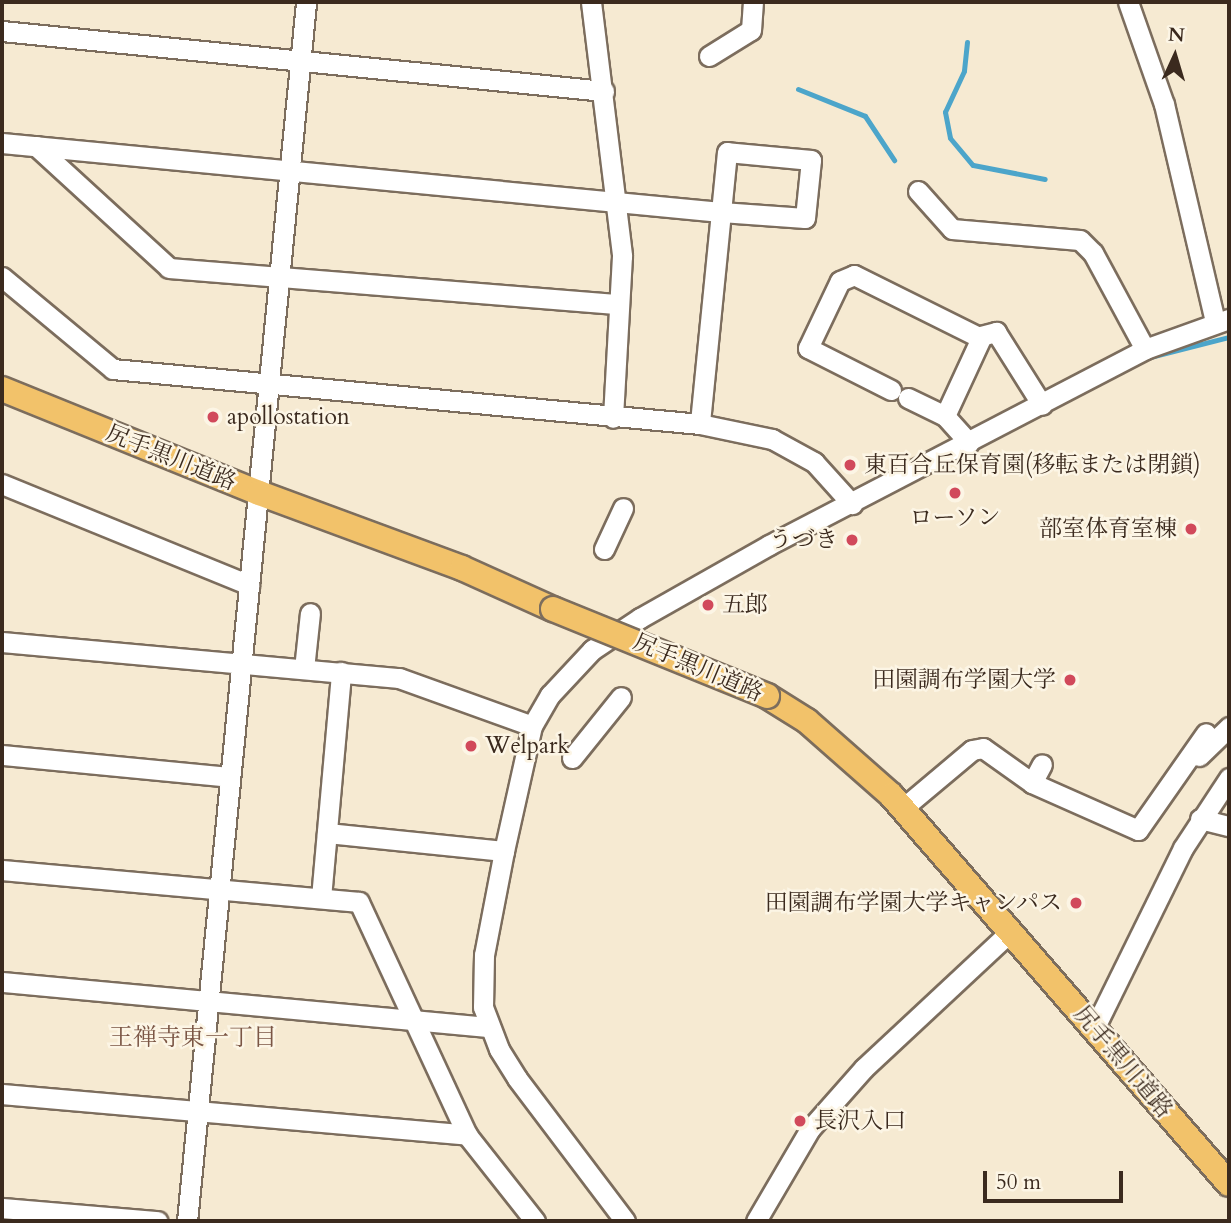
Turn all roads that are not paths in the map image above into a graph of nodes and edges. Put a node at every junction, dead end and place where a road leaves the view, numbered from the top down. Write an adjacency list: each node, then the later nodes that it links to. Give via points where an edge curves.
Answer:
1 (306, 2): 7 (street)
2 (591, 2): 8 (street)
3 (753, 2): 6 (street, via 751,30)
4 (1128, 2): 18 (street, via 1164,104)
5 (2, 31): 7 (street)
6 (709, 55)
7 (301, 61): 8 (street); 11 (street)
8 (604, 91): 13 (street)
9 (2, 143): 10 (street)
10 (36, 146): 11 (street); 16 (street, via 169,268)
11 (291, 169): 13 (street); 16 (street)
12 (918, 191): 20 (street, via 951,229 1080,240 1093,253)
13 (616, 201): 14 (street); 17 (street, via 622,256)
14 (722, 212): 14 (street, via 727,152 811,160 805,218); 26 (street)
15 (2, 277): 21 (street, via 113,369)
16 (280, 277): 17 (street); 21 (street)
17 (619, 304): 25 (street)
18 (1222, 321): 20 (street)
19 (977, 337): 23 (street, via 996,332); 24 (street, via 981,338); 24 (street, via 903,292 854,275 840,281 808,348)
20 (1145, 349): 23 (street)
21 (271, 382): 25 (street); 29 (street)
22 (2, 389): 29 (main road, 尻手黒川道路)
23 (1042, 405): 27 (street)
24 (945, 416): 27 (street)
25 (613, 418): 26 (street)
26 (700, 424): 30 (street, via 772,439 814,462)
27 (969, 443): 30 (street)
28 (2, 484): 33 (street)
29 (259, 494): 33 (street); 50 (main road, 尻手黒川道路, bridge, via 402,545 768,696 807,721)
30 (852, 504): 40 (street, via 640,618 592,650 550,695)
31 (623, 508): 32 (street)
32 (604, 549)
33 (249, 585): 36 (street)
34 (310, 612): 37 (street)
35 (2, 642): 36 (street)
36 (242, 664): 37 (street); 47 (street)
37 (304, 669): 38 (street)
38 (341, 673): 40 (street, via 399,678); 53 (street)
39 (621, 697): 43 (street)
40 (532, 726): 54 (street)
41 (1229, 727): 46 (street, via 1188,767)
42 (1206, 733): 46 (street)
43 (572, 758)
44 (2, 759): 47 (street)
45 (1042, 764): 49 (street)
46 (1178, 770): 49 (street, via 1138,830)
47 (230, 777): 56 (street)
48 (1229, 778): 51 (street)
49 (1032, 783): 50 (street, via 983,748 972,750)
50 (903, 808): 58 (main road, 尻手黒川道路)
51 (1200, 819): 52 (street); 63 (street)
52 (1229, 827)
53 (327, 833): 54 (street); 57 (street)
54 (504, 851): 62 (street, via 484,955 483,1006)
55 (2, 870): 56 (street)
56 (220, 888): 57 (street); 60 (street)
57 (321, 898): 61 (street, via 359,902)
58 (1011, 931): 63 (main road, 尻手黒川道路); 73 (street, via 864,1068 810,1129)
59 (2, 982): 60 (street)
60 (208, 1001): 61 (street); 65 (street)
61 (415, 1020): 62 (street); 66 (street)
62 (489, 1027): 72 (street, via 517,1078)
63 (1095, 1027): 67 (main road, 尻手黒川道路)
64 (2, 1094): 65 (street)
65 (197, 1113): 66 (street); 70 (street)
66 (467, 1135): 71 (street)
67 (1229, 1184)
68 (2, 1208): 69 (street)
69 (157, 1221)
70 (187, 1221)
71 (535, 1221)
72 (625, 1221)
73 (756, 1221)

